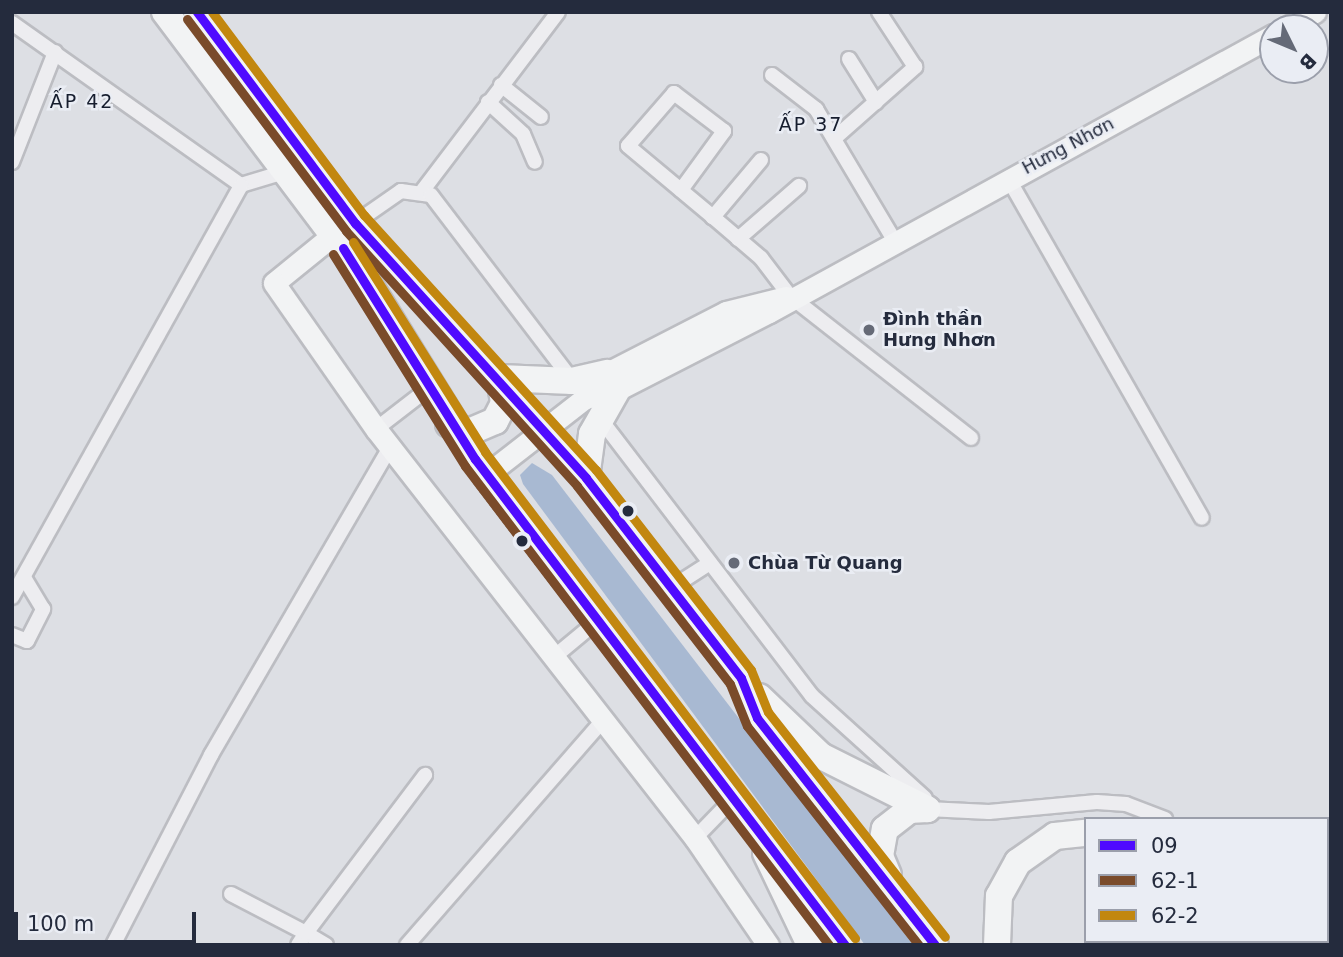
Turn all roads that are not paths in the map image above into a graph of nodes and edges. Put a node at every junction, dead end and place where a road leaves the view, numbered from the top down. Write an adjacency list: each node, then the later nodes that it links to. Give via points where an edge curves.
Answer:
1 (165, 12): 18 (highway)
2 (197, 12): 25 (highway)
3 (558, 12): 10 (street)
4 (879, 12): 12 (street, via 915,67)
5 (12, 23): 7 (street)
6 (1259, 43): 19 (street, Hưng Nhơn)
7 (55, 51): 16 (street); 20 (street)
8 (849, 59): 12 (street)
9 (772, 75): 14 (street, via 816,109)
10 (501, 85): 11 (street); 13 (street)
11 (488, 102): 17 (street, via 523,134); 22 (street)
12 (876, 102): 14 (street)
13 (541, 117)
14 (836, 137): 27 (street)
15 (761, 160): 24 (street)
16 (12, 162)
17 (535, 162)
18 (284, 172): 20 (street); 25 (highway)
19 (1008, 178): 27 (street, Hưng Nhơn); 40 (street)
20 (241, 185): 42 (street)
21 (799, 186): 26 (street)
22 (423, 190): 25 (street, via 401,191); 32 (street)
23 (681, 190): 23 (street, via 724,131 674,93 628,146); 24 (street)
24 (713, 217): 26 (street)
25 (344, 229): 29 (highway); 31 (highway); 34 (street, via 274,284)
26 (738, 239): 28 (street)
27 (894, 240): 28 (street, Hưng Nhơn)
28 (790, 296): 30 (street, Hưng Nhơn); 36 (street)
29 (500, 378): 32 (highway); 33 (highway, via 504,403 495,421 468,432); 35 (highway)
30 (612, 382): 32 (highway); 32 (highway)
31 (429, 388): 33 (highway); 34 (street)
32 (585, 398): 35 (street); 39 (highway); 41 (street)
33 (449, 424): 38 (highway)
34 (376, 429): 37 (street)
35 (544, 429): 38 (street); 39 (highway)
36 (971, 438)
37 (390, 447): 47 (street); 60 (street, via 211,755)
38 (486, 475): 45 (highway)
39 (586, 478): 43 (highway)
40 (1202, 517)
41 (710, 563): 43 (street); 52 (street, via 821,706)
42 (19, 579): 44 (street); 46 (street, via 43,609 27,641)
43 (671, 588): 48 (highway)
44 (12, 597)
45 (596, 623): 47 (street); 51 (highway)
46 (12, 635)
47 (554, 657): 49 (street)
48 (741, 678): 52 (highway, via 821,756); 58 (highway, via 757,718)
49 (603, 720): 56 (street); 62 (street)
50 (425, 775): 59 (street)
51 (731, 801): 55 (highway); 56 (street)
52 (933, 810): 53 (street, via 1097,802 1126,804); 58 (highway, via 895,819 879,842 883,868)
53 (1160, 817)
54 (1084, 833): 67 (highway, via 1055,836 1018,862 999,896)
55 (760, 835): 64 (highway); 65 (highway)
56 (695, 838): 63 (street)
57 (231, 894): 59 (street)
58 (908, 910): 66 (highway)
59 (302, 939): 61 (street)
60 (113, 945)
61 (326, 945)
62 (407, 945)
63 (768, 945)
64 (810, 945)
65 (845, 945)
66 (935, 945)
67 (997, 945)

